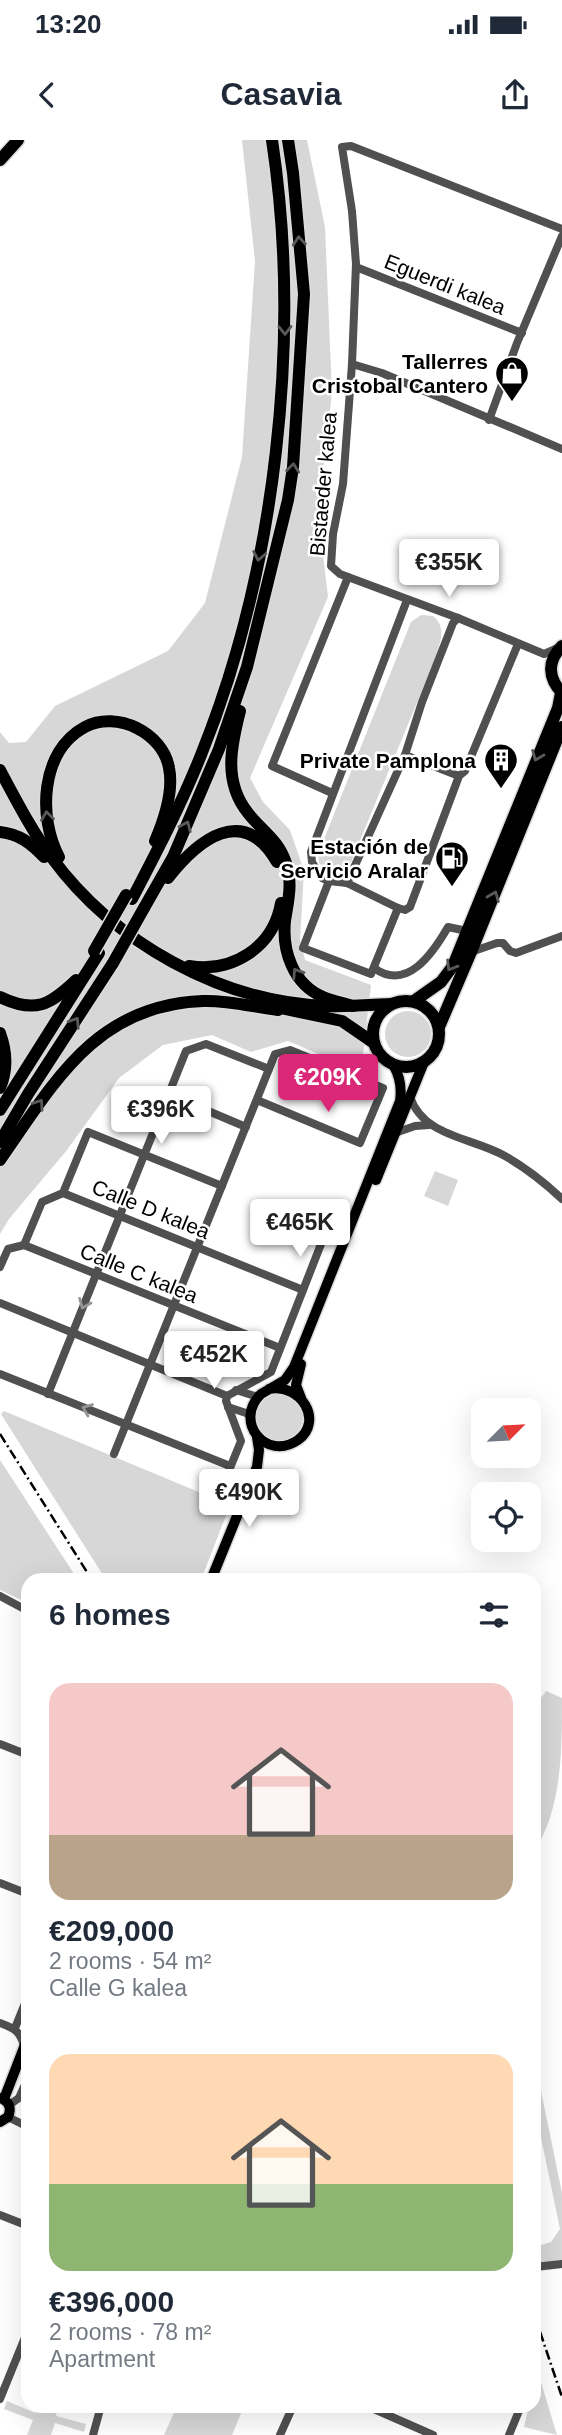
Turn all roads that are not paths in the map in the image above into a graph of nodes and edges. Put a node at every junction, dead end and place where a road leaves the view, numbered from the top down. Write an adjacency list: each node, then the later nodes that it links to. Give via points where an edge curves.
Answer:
1 (18, 140): 4 (highway)
2 (272, 140): 29 (highway, one-way to 29, via 281,197 286,339 269,503 251,593 202,753 173,821)
3 (288, 140): 12 (highway, one-way to 3, via 303,294)
4 (0, 160)
5 (562, 229): 7 (street, Bistaeder kalea, via 342,146)
6 (562, 236): 8 (street)
7 (356, 267): 8 (street, Eguerdi kalea); 9 (street, Bistaeder kalea)
8 (522, 333): 10 (street)
9 (352, 364): 10 (street); 13 (street, Bistaeder kalea, via 343,484 330,557 336,573)
10 (489, 420): 11 (street)
11 (562, 449)
12 (288, 500): 31 (highway, one-way to 12, via 173,857 223,738 247,667); 42 (highway, one-way to 12, via 322,997 295,972 284,940 290,899 286,862 275,840 248,814 231,780 234,734 282,561)
13 (348, 577): 14 (street); 24 (street, via 272,766)
14 (407, 600): 15 (street); 24 (street)
15 (458, 618): 16 (street); 20 (street)
16 (518, 644): 17 (street, via 544,654); 22 (street)
17 (561, 647): 18 (highway, via 550,670)
18 (561, 693): 33 (highway, one-way to 33)
19 (562, 727): 35 (highway, one-way to 19)
20 (405, 755): 22 (street); 28 (street)
21 (0, 770): 30 (highway, via 52,859)
22 (459, 776): 32 (street, via 410,907)
23 (0, 779): 26 (highway)
24 (332, 793): 27 (street, via 312,852 315,870)
25 (0, 832): 26 (highway, via 19,836)
26 (48, 862): 43 (highway, via 111,930 139,949 213,988)
27 (329, 881): 28 (street); 38 (street, via 303,948 371,974)
28 (347, 883): 32 (street)
29 (129, 897): 30 (highway, one-way to 29, via 54,847 45,801 61,751 85,727 104,722 138,728 163,752 169,766 167,808); 36 (highway, bridge)
30 (87, 898): 37 (highway, via 144,946)
31 (144, 908): 37 (highway, via 192,850 209,838 242,832 271,850 281,867 284,892 272,931 258,947 225,966); 58 (highway, one-way to 31, bridge)
32 (398, 908): 38 (street)
33 (467, 931): 38 (street, via 448,927 429,958 406,974 393,976); 40 (highway, one-way to 40, via 441,982)
34 (562, 936): 35 (street, via 513,953 503,943)
35 (471, 952): 44 (highway)
36 (95, 956): 39 (highway, via 47,1004 25,1006); 54 (highway)
37 (180, 964): 42 (highway, via 245,993)
38 (374, 968)
39 (0, 997)
40 (414, 1001): 41 (highway); 44 (highway, via 430,1010)
41 (390, 1004): 42 (highway); 46 (highway, via 375,1021)
42 (354, 1006)
43 (294, 1012): 46 (highway, via 342,1021); 60 (highway, one-way to 43, via 66,1068 121,1022 169,1004 205,1001)
44 (439, 1027): 47 (highway, via 437,1046)
45 (0, 1033): 50 (highway, via 6,1070)
46 (374, 1044): 48 (highway)
47 (424, 1062): 48 (highway); 52 (main road)
48 (394, 1066): 77 (main road, via 400,1101 294,1367 285,1380)
49 (269, 1069): 51 (street, via 206,1044 186,1051); 53 (street); 53 (street, via 275,1054 290,1050 383,1088 360,1143)
50 (0, 1087)
51 (168, 1094): 56 (street); 59 (street)
52 (410, 1097): 55 (street); 57 (main road)
53 (257, 1100): 56 (street)
54 (0, 1110)
55 (429, 1125): 57 (street); 63 (street, via 502,1154)
56 (246, 1127): 61 (street)
57 (395, 1133): 82 (main road, via 300,1364 296,1385)
58 (0, 1142)
59 (144, 1155): 61 (street); 62 (street, via 88,1132); 64 (street)
60 (0, 1160)
61 (222, 1186): 67 (street)
62 (63, 1193): 64 (street, Calle D kalea); 66 (street, via 42,1202)
63 (562, 1199)
64 (120, 1214): 67 (street, Calle D kalea); 69 (street)
65 (323, 1239): 70 (street)
66 (24, 1245): 68 (street, via 8,1249); 69 (street, Calle C kalea)
67 (198, 1246): 70 (street, Calle D kalea); 72 (street)
68 (0, 1268)
69 (96, 1275): 72 (street, Calle C kalea); 73 (street, one-way to 73)
70 (303, 1290): 74 (street)
71 (0, 1303): 73 (street)
72 (174, 1306): 74 (street, Calle C kalea); 75 (street)
73 (73, 1333): 75 (street); 79 (street)
74 (281, 1348): 78 (street, via 271,1372)
75 (150, 1365): 80 (street); 85 (street)
76 (0, 1374): 79 (street)
77 (269, 1389): 81 (main road); 82 (main road, via 286,1389)
78 (236, 1390): 80 (street); 81 (street)
79 (48, 1394): 85 (street, one-way to 79)
80 (227, 1396): 83 (street)
81 (258, 1397): 84 (main road)
82 (301, 1398): 87 (main road, via 307,1424 297,1440)
83 (229, 1407): 84 (street); 89 (street, via 241,1440)
84 (249, 1414): 86 (main road)
85 (126, 1424): 88 (street); 89 (street)
86 (257, 1437): 87 (main road); 90 (main road)
87 (281, 1446): 90 (main road)
88 (114, 1454)
89 (230, 1466): 91 (street)
90 (257, 1467): 92 (main road)
91 (219, 1495)
92 (214, 1573)
93 (0, 1596): 94 (street)
94 (21, 1607)
95 (0, 1744): 96 (street)
96 (21, 1752)
97 (0, 1882): 98 (street)
98 (21, 1891)
99 (21, 2013): 101 (street)
100 (0, 2022): 101 (street)
101 (15, 2028): 102 (street)
102 (21, 2037)
103 (21, 2056): 105 (main road)
104 (21, 2094): 105 (street)
105 (4, 2108): 106 (street)
106 (21, 2121)
107 (0, 2215): 108 (street)
108 (21, 2223)
109 (562, 2264): 110 (street)
110 (541, 2266)
111 (21, 2347): 112 (street)
112 (0, 2399)
113 (99, 2413): 118 (street)
114 (290, 2413): 119 (street)
115 (383, 2413): 120 (street)
116 (519, 2413): 117 (street)
117 (512, 2434)
118 (93, 2435)
119 (280, 2435)
120 (433, 2435)

